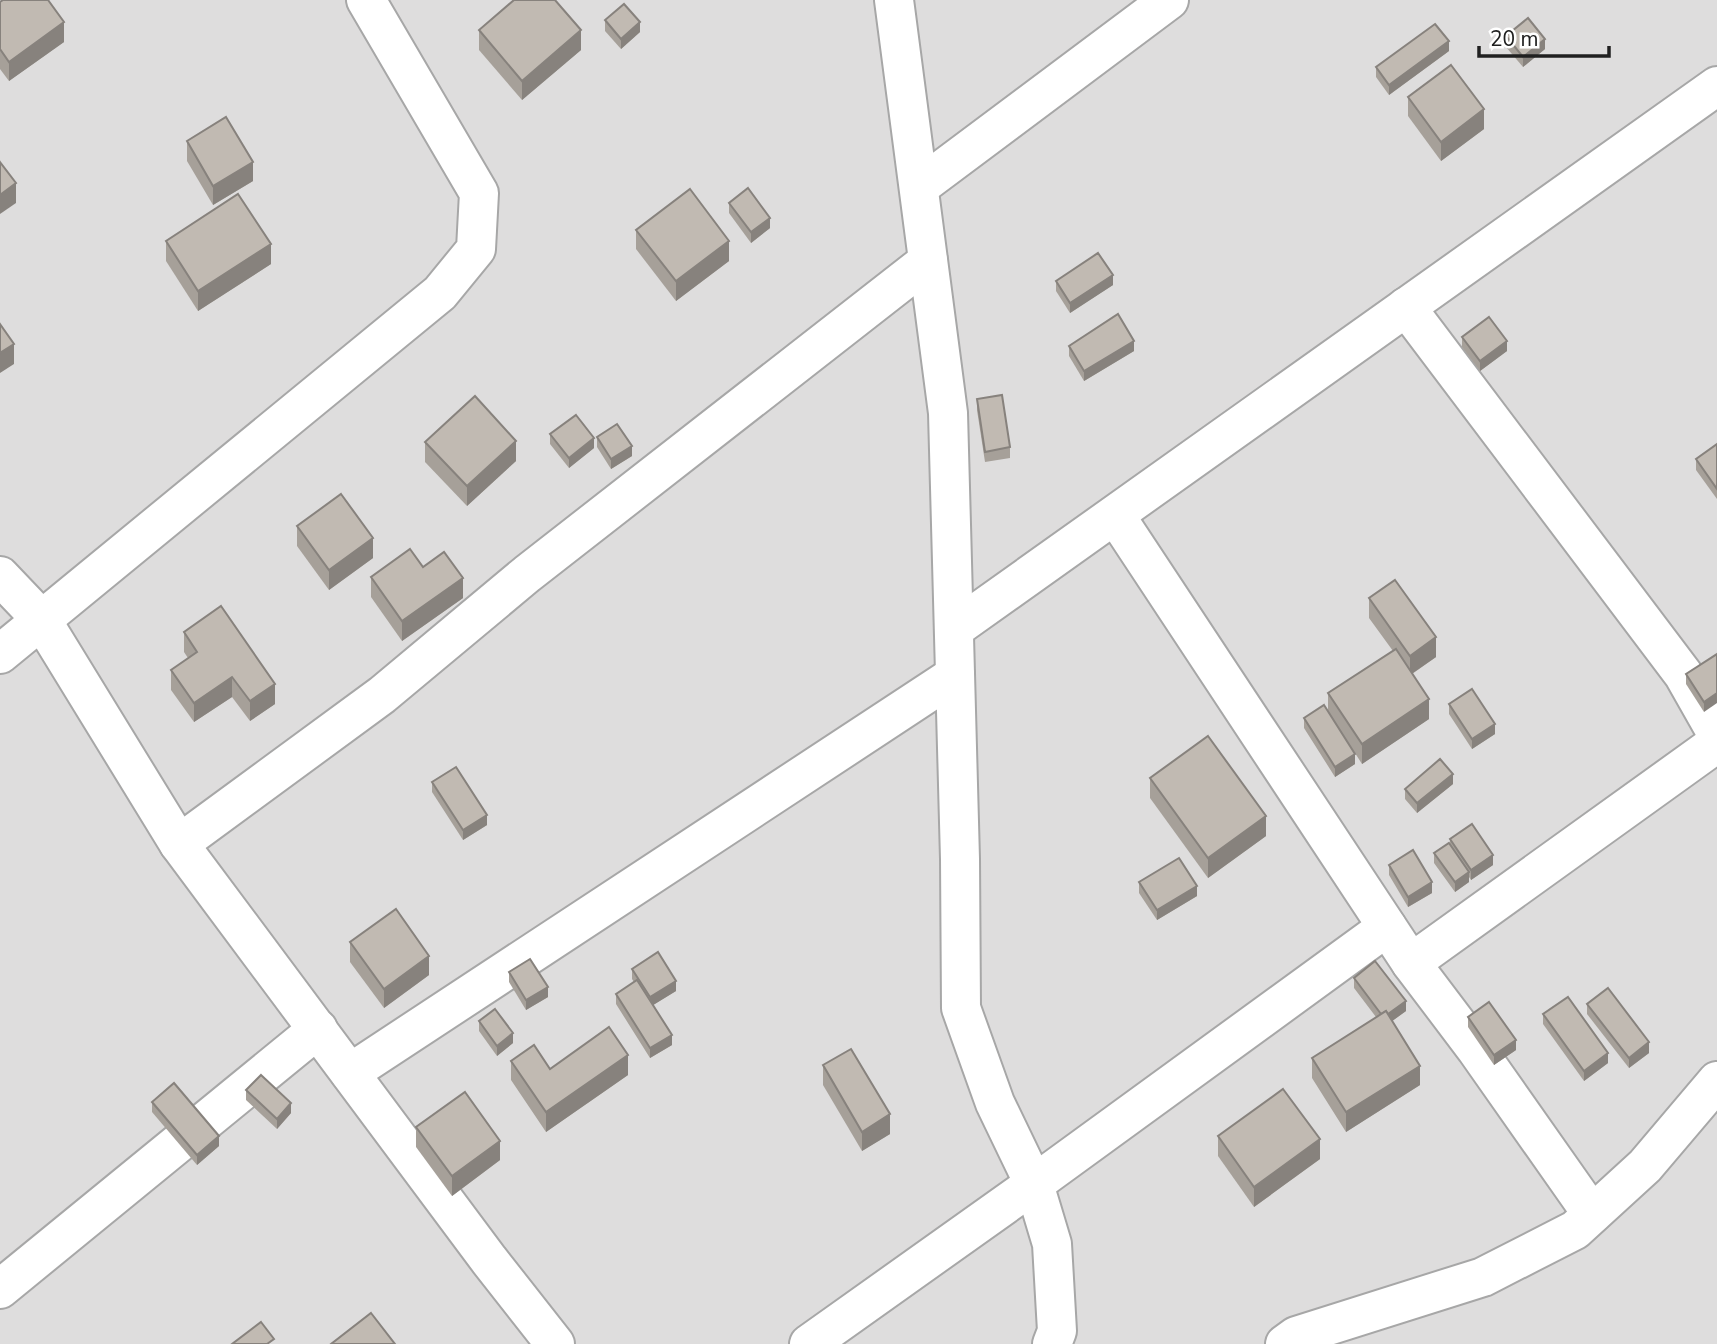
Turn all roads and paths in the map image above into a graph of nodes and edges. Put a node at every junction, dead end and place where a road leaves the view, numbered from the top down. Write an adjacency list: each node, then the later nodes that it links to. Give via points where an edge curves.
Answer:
1 (366, 0): 10 (street, via 479,193 476,249 440,293)
2 (894, 0): 5 (street)
3 (1170, 0): 5 (street)
4 (1717, 86): 7 (street)
5 (919, 187): 6 (street)
6 (928, 261): 11 (street, via 948,413); 16 (street, via 527,574 382,695)
7 (1406, 307): 8 (street); 14 (street, via 1683,674)
8 (1115, 515): 11 (street); 17 (street)
9 (0, 576): 10 (street)
10 (41, 619): 12 (street); 16 (street)
11 (954, 629): 13 (street)
12 (0, 654)
13 (955, 674): 20 (street); 22 (street, via 961,1008 996,1102)
14 (1717, 734)
15 (1717, 743): 18 (street)
16 (179, 844): 19 (street)
17 (1387, 927): 18 (street); 22 (street)
18 (1411, 963): 23 (street)
19 (317, 1029): 20 (street); 24 (street)
20 (350, 1073): 26 (street)
21 (1717, 1081): 23 (street, via 1645,1166)
22 (1034, 1184): 27 (street); 28 (street, via 1052,1244 1057,1331)
23 (1592, 1214): 25 (street, via 1575,1230 1483,1278)
24 (0, 1289)
25 (1294, 1341)
26 (555, 1344)
27 (809, 1344)
28 (1052, 1344)

